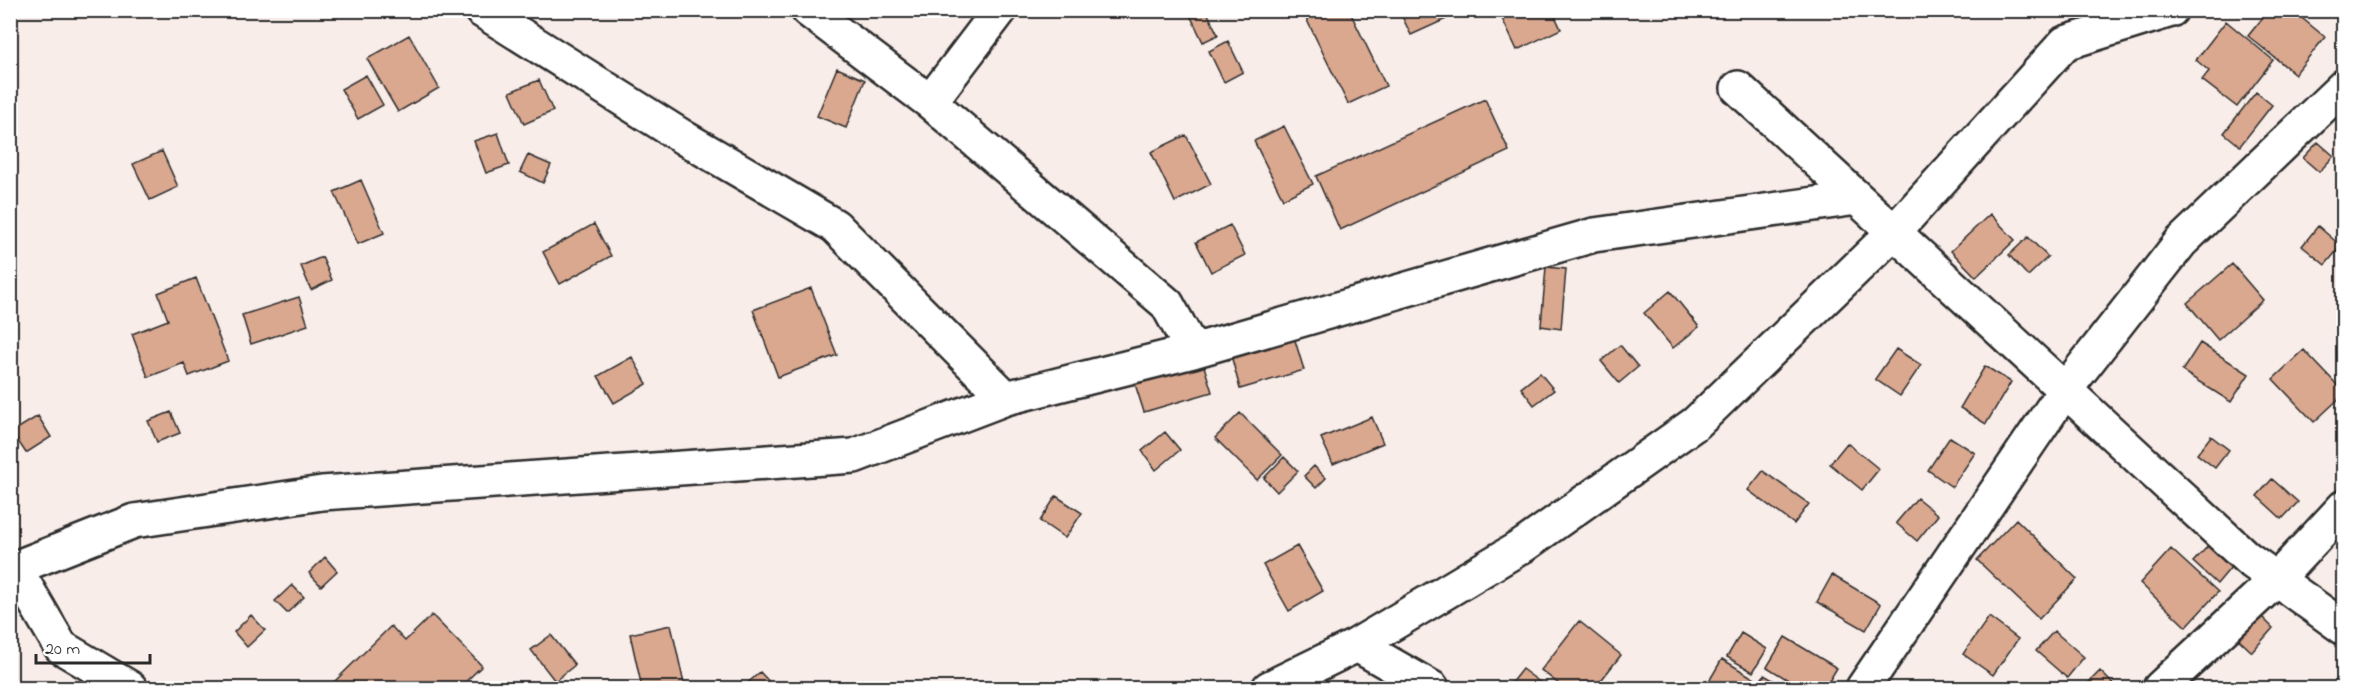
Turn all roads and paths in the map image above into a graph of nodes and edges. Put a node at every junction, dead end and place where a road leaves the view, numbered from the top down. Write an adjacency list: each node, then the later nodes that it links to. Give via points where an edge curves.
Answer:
1 (481, 10): 12 (street, via 686,140 835,226)
2 (808, 10): 7 (street)
3 (1000, 10): 7 (street)
4 (2171, 10): 9 (street, via 2065,43)
5 (2343, 86): 11 (street, via 2181,242)
6 (1738, 88): 8 (street)
7 (930, 102): 10 (street, via 1167,304)
8 (1857, 198): 9 (street); 10 (street, via 1594,235)
9 (1894, 232): 11 (street); 17 (street, via 1696,423 1524,545)
10 (1193, 351): 12 (street)
11 (2065, 390): 15 (street, via 2247,558); 21 (street)
12 (1006, 398): 14 (street, via 854,456 322,493 134,521)
13 (2343, 507): 15 (street)
14 (13, 567): 18 (street, via 61,647)
15 (2276, 580): 16 (street); 22 (street)
16 (2343, 628)
17 (1357, 645): 19 (street); 20 (street)
18 (129, 688)
19 (1269, 688)
20 (1432, 688)
21 (1863, 688)
22 (2160, 688)

